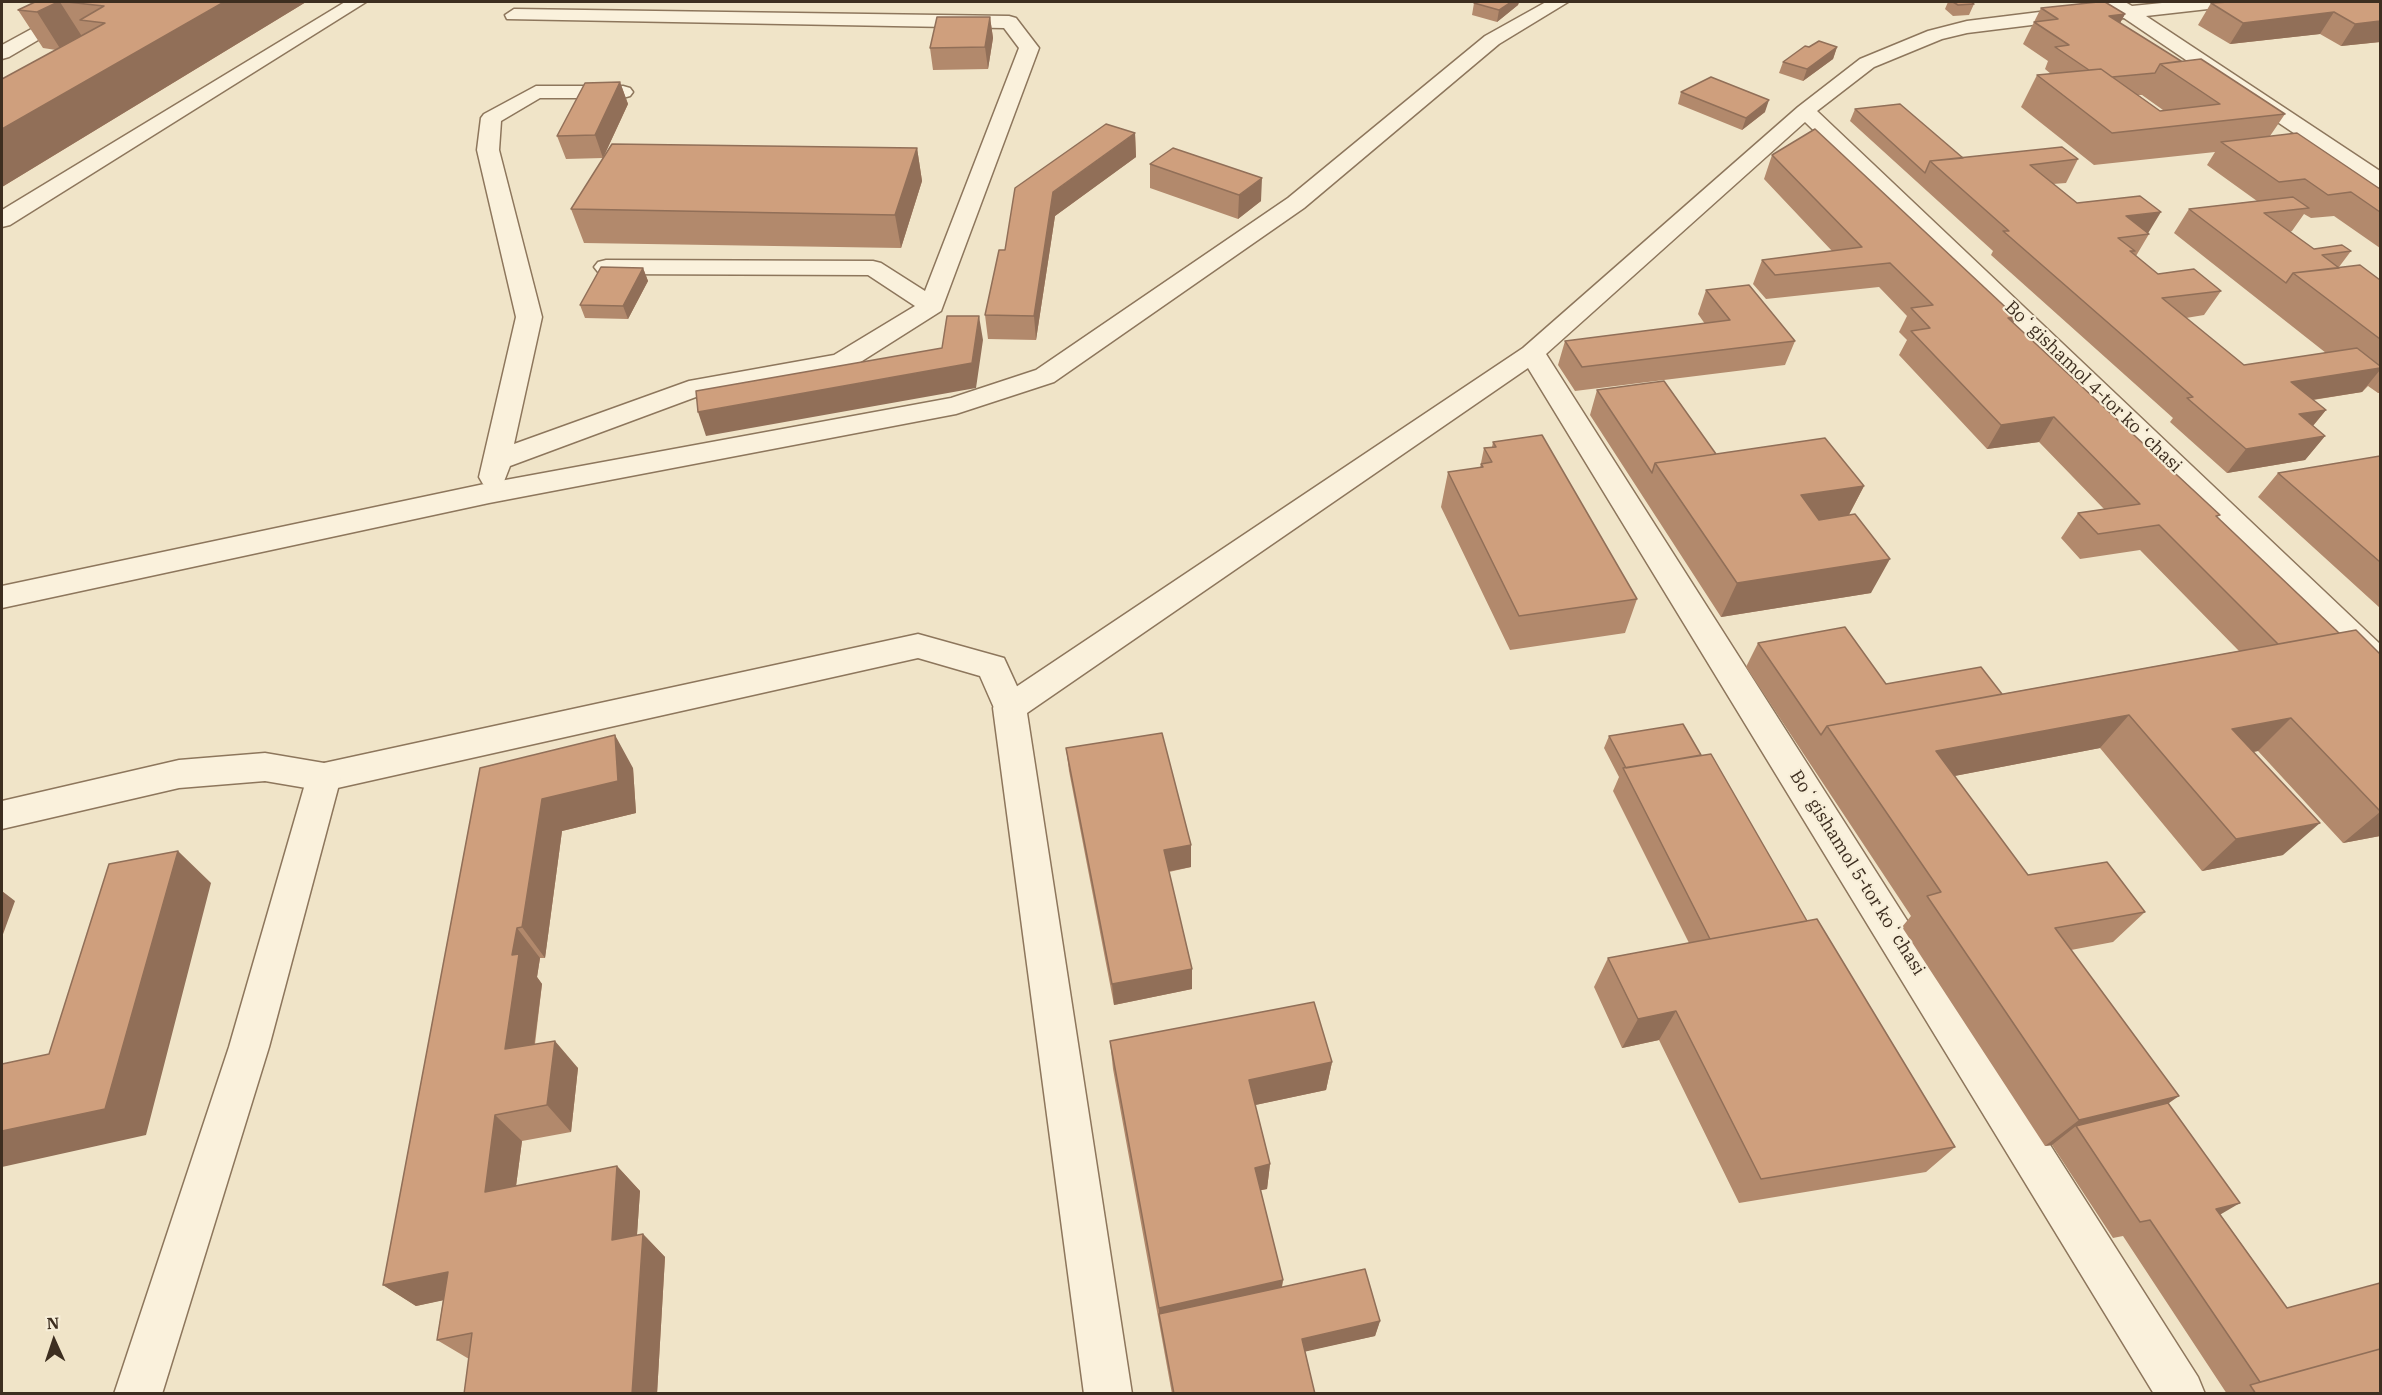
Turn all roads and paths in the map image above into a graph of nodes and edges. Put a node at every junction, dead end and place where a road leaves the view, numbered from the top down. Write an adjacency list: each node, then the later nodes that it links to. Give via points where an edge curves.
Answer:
1 (94, 2): 7 (street)
2 (357, 2): 11 (street)
3 (1559, 2): 16 (street, via 1492,40 1296,203 1045,376 956,406)
4 (2217, 2): 5 (street)
5 (2120, 7): 9 (street, via 1967,27 1935,36 1867,63); 10 (street)
6 (514, 15): 13 (street, via 1009,22 1029,48)
7 (2, 53)
8 (623, 92): 15 (street, via 537,92 491,118 488,150 529,317)
9 (1805, 111): 14 (street); 18 (street, Boʻgishamol 4-tor koʻchasi)
10 (2380, 181)
11 (2, 220)
12 (606, 267): 13 (street, via 873,268)
13 (932, 306): 15 (street, via 842,362 699,387)
14 (1532, 353): 19 (street); 24 (street, Boʻgishamol 5-tor koʻchasi)
15 (496, 461): 16 (street)
16 (489, 493): 17 (street)
17 (2, 597)
18 (2380, 663)
19 (1010, 708): 20 (street, via 993,668 918,646); 23 (street)
20 (324, 777): 21 (street, via 265,767 179,774); 22 (street, via 249,1047)
21 (2, 815)
22 (138, 1394)
23 (1108, 1394)
24 (2181, 1394)

